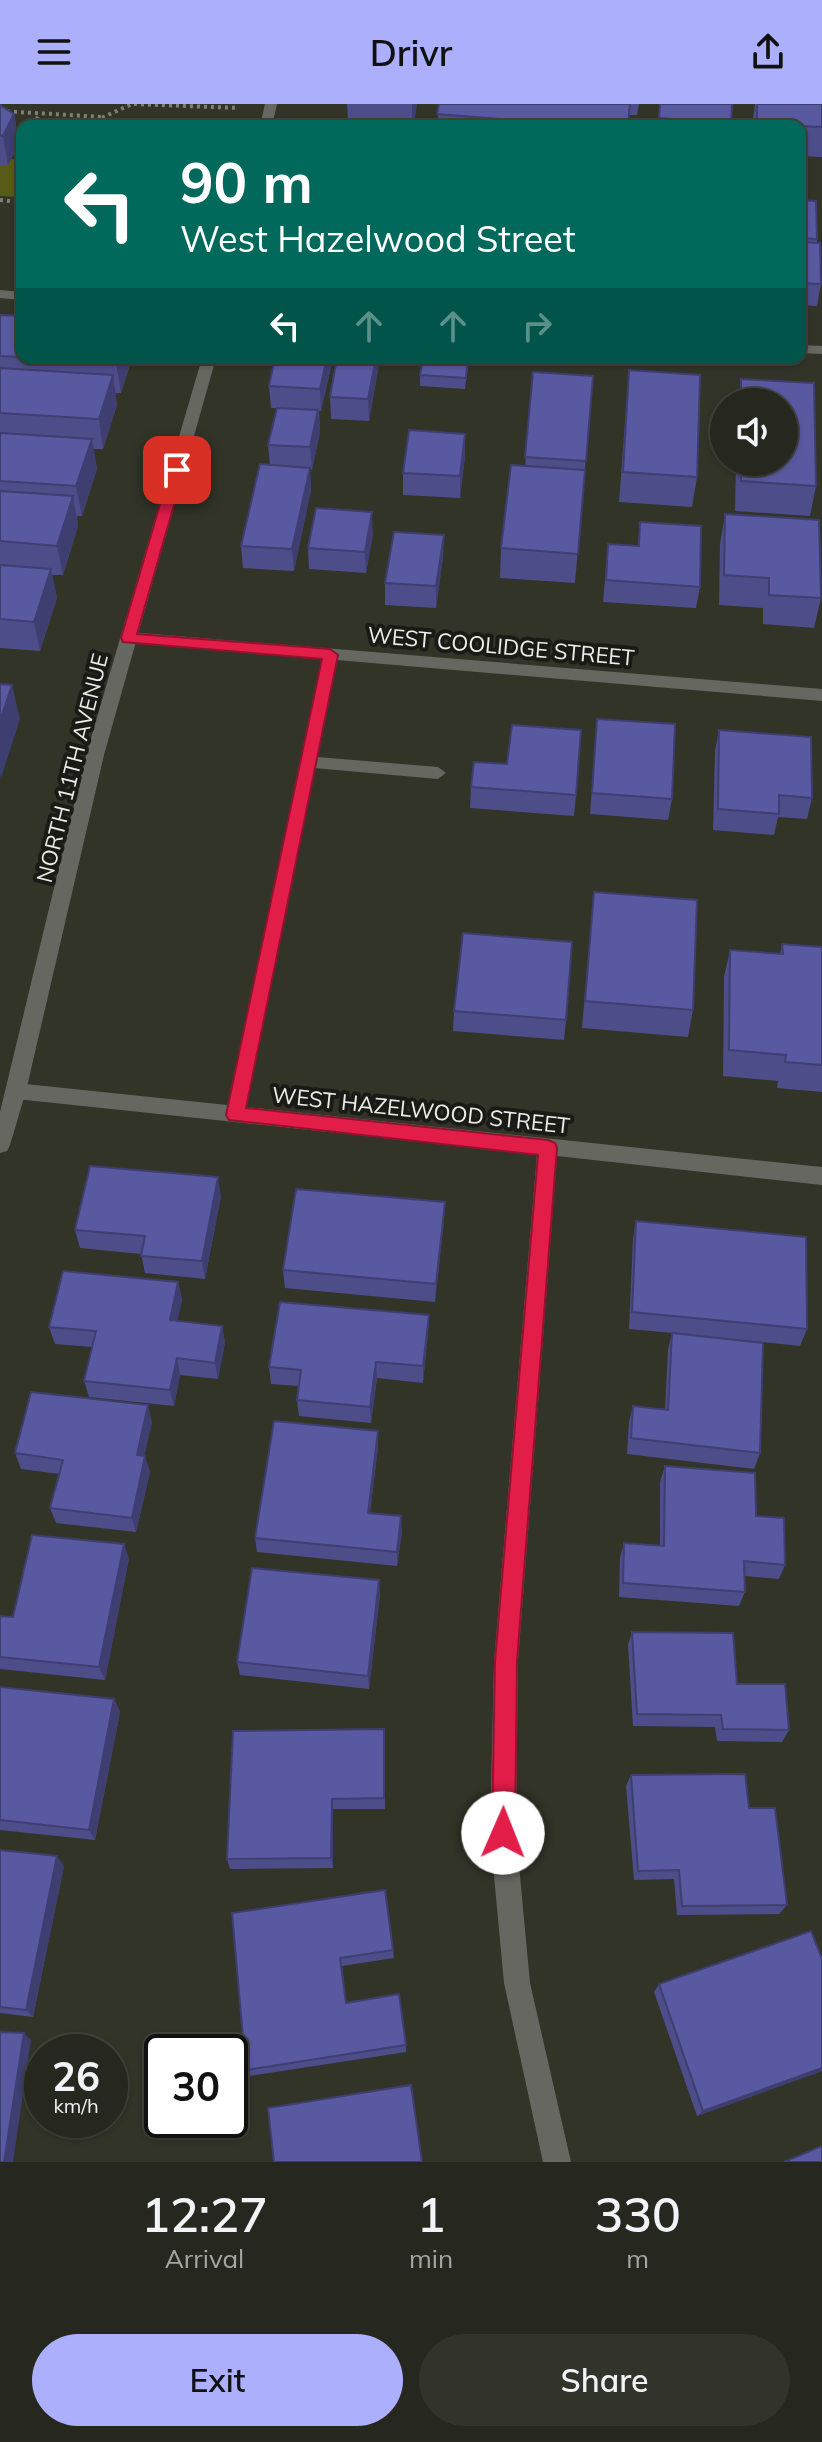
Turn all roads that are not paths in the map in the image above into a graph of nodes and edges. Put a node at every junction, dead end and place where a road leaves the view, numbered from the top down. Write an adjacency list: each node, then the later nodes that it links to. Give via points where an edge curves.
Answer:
1 (207, 364): 2 (street, NORTH 11TH AVENUE)
2 (129, 638): 3 (street, WEST COOLIDGE STREET); 7 (street, NORTH 11TH AVENUE)
3 (330, 655): 4 (street, WEST COOLIDGE STREET); 5 (lane)
4 (822, 695)
5 (308, 762): 6 (lane); 8 (lane)
6 (438, 773)
7 (8, 1091): 8 (street, WEST HAZELWOOD STREET); 9 (street, NORTH 11TH AVENUE)
8 (235, 1115): 10 (street, WEST HAZELWOOD STREET)
9 (0, 1145)
10 (548, 1148): 11 (street, WEST HAZELWOOD STREET); 12 (street, via 506,1661 503,1833 517,1983)
11 (822, 1176)
12 (557, 2162)

